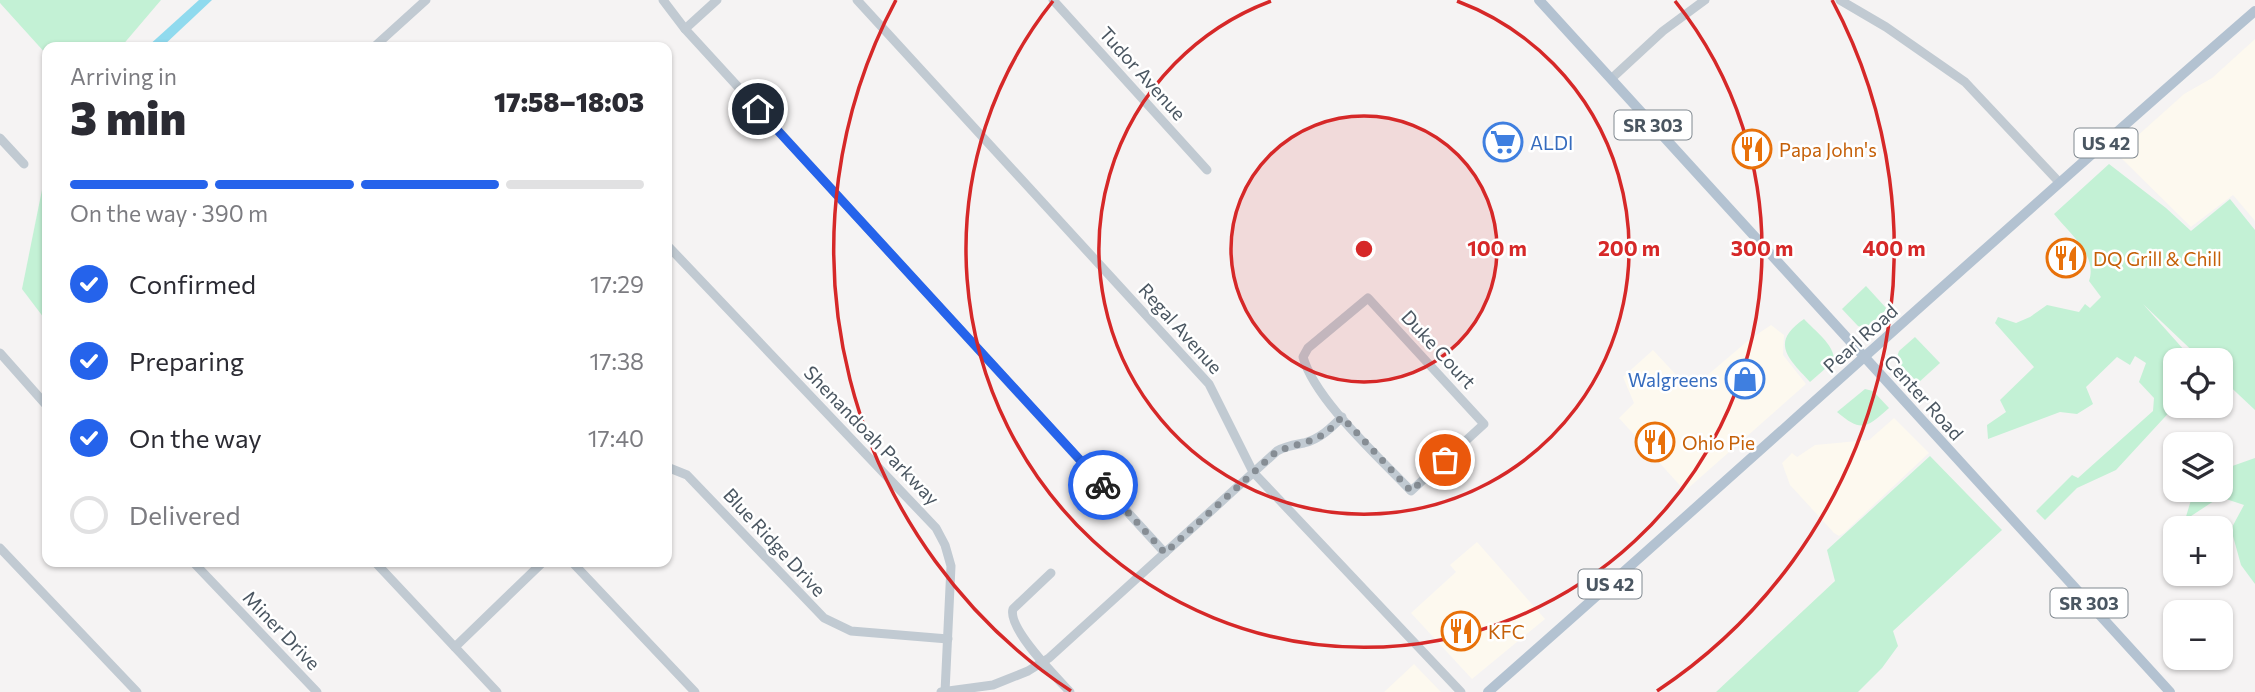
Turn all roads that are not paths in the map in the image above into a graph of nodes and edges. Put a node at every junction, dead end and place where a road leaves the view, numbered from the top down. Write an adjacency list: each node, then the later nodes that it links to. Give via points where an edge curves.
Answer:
1 (426, 0): 11 (street)
2 (663, 0): 10 (street)
3 (717, 0): 10 (street)
4 (857, 0): 23 (street, Regal Avenue, via 1209,384)
5 (1053, 0): 15 (street, Tudor Avenue)
6 (1539, 0): 12 (main road, Center Road / SR 303)
7 (1705, 0): 12 (street)
8 (1840, 0): 16 (street, via 1965,82)
9 (2255, 11): 16 (main road, Pearl Road / US 42)
10 (685, 29): 25 (street)
11 (380, 42)
12 (1611, 79): 19 (main road, Center Road / SR 303)
13 (0, 138): 14 (street)
14 (24, 164)
15 (1207, 170)
16 (2059, 182): 19 (main road, Pearl Road / US 42)
17 (672, 250): 31 (street, Shenandoah Parkway, via 936,528 951,566)
18 (0, 353): 20 (street)
19 (1864, 358): 41 (main road, Pearl Road / US 42); 42 (main road, Center Road / SR 303)
20 (42, 400)
21 (1342, 417): 21 (street, Duke Court, via 1411,491 1484,424 1368,298 1303,357 1323,397); 23 (street, via 1316,439 1277,451)
22 (672, 469): 31 (street, Blue Ridge Drive, via 687,475 824,618 851,631)
23 (1253, 472): 25 (street); 40 (street, Regal Avenue)
24 (0, 548): 34 (street)
25 (1165, 553): 33 (street)
26 (198, 567): 35 (street, Miner Drive)
27 (380, 567): 32 (street)
28 (538, 567): 32 (street)
29 (577, 567): 37 (street)
30 (1051, 573): 33 (street, via 1011,614)
31 (948, 639): 38 (street, Shenandoah Parkway)
32 (455, 647): 36 (street)
33 (1043, 663): 38 (street, via 993,685); 39 (street)
34 (137, 692)
35 (317, 692)
36 (497, 692)
37 (695, 692)
38 (944, 692)
39 (1070, 692)
40 (1461, 692)
41 (1488, 692)
42 (2170, 692)

